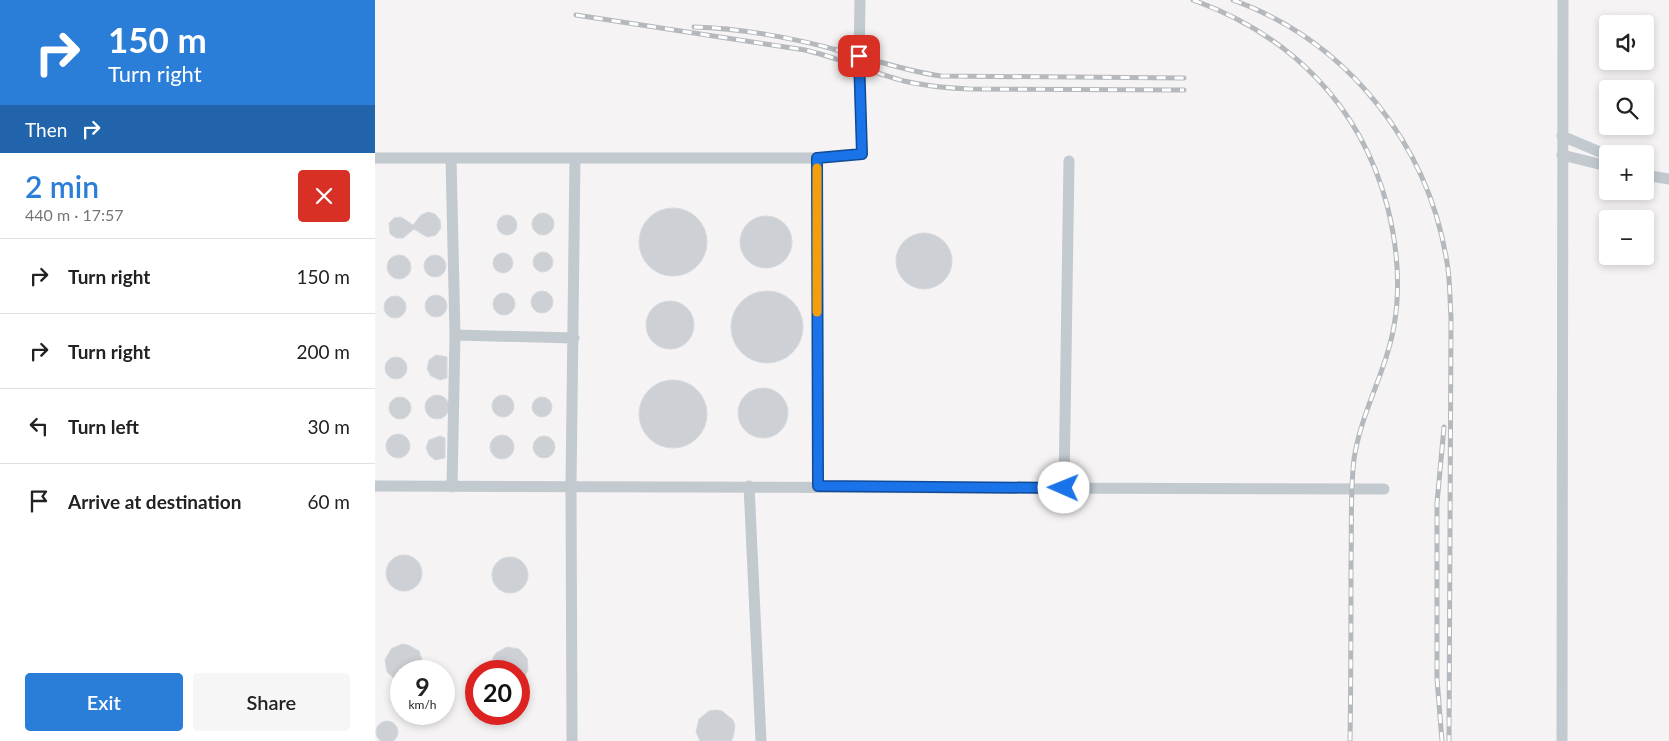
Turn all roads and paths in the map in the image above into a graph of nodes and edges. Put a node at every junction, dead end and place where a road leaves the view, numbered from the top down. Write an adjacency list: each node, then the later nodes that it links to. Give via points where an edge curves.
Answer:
1 (860, 0): 9 (street, via 862,154)
2 (1563, 0): 3 (street)
3 (1562, 136): 4 (street); 5 (street)
4 (1599, 152)
5 (1562, 155): 11 (street); 25 (street)
6 (375, 158): 7 (street)
7 (451, 158): 8 (street); 14 (street)
8 (575, 158): 9 (street); 15 (street)
9 (817, 158): 20 (street)
10 (1069, 161): 21 (street)
11 (1599, 164)
12 (1654, 176): 13 (street)
13 (1669, 180)
14 (455, 335): 15 (street); 17 (street)
15 (574, 338): 18 (street)
16 (375, 486): 17 (street)
17 (452, 486): 18 (street)
18 (571, 486): 19 (street); 23 (street)
19 (749, 486): 20 (street); 24 (street)
20 (818, 486): 21 (street)
21 (1064, 488): 22 (street)
22 (1384, 489)
23 (572, 741)
24 (761, 741)
25 (1562, 741)

